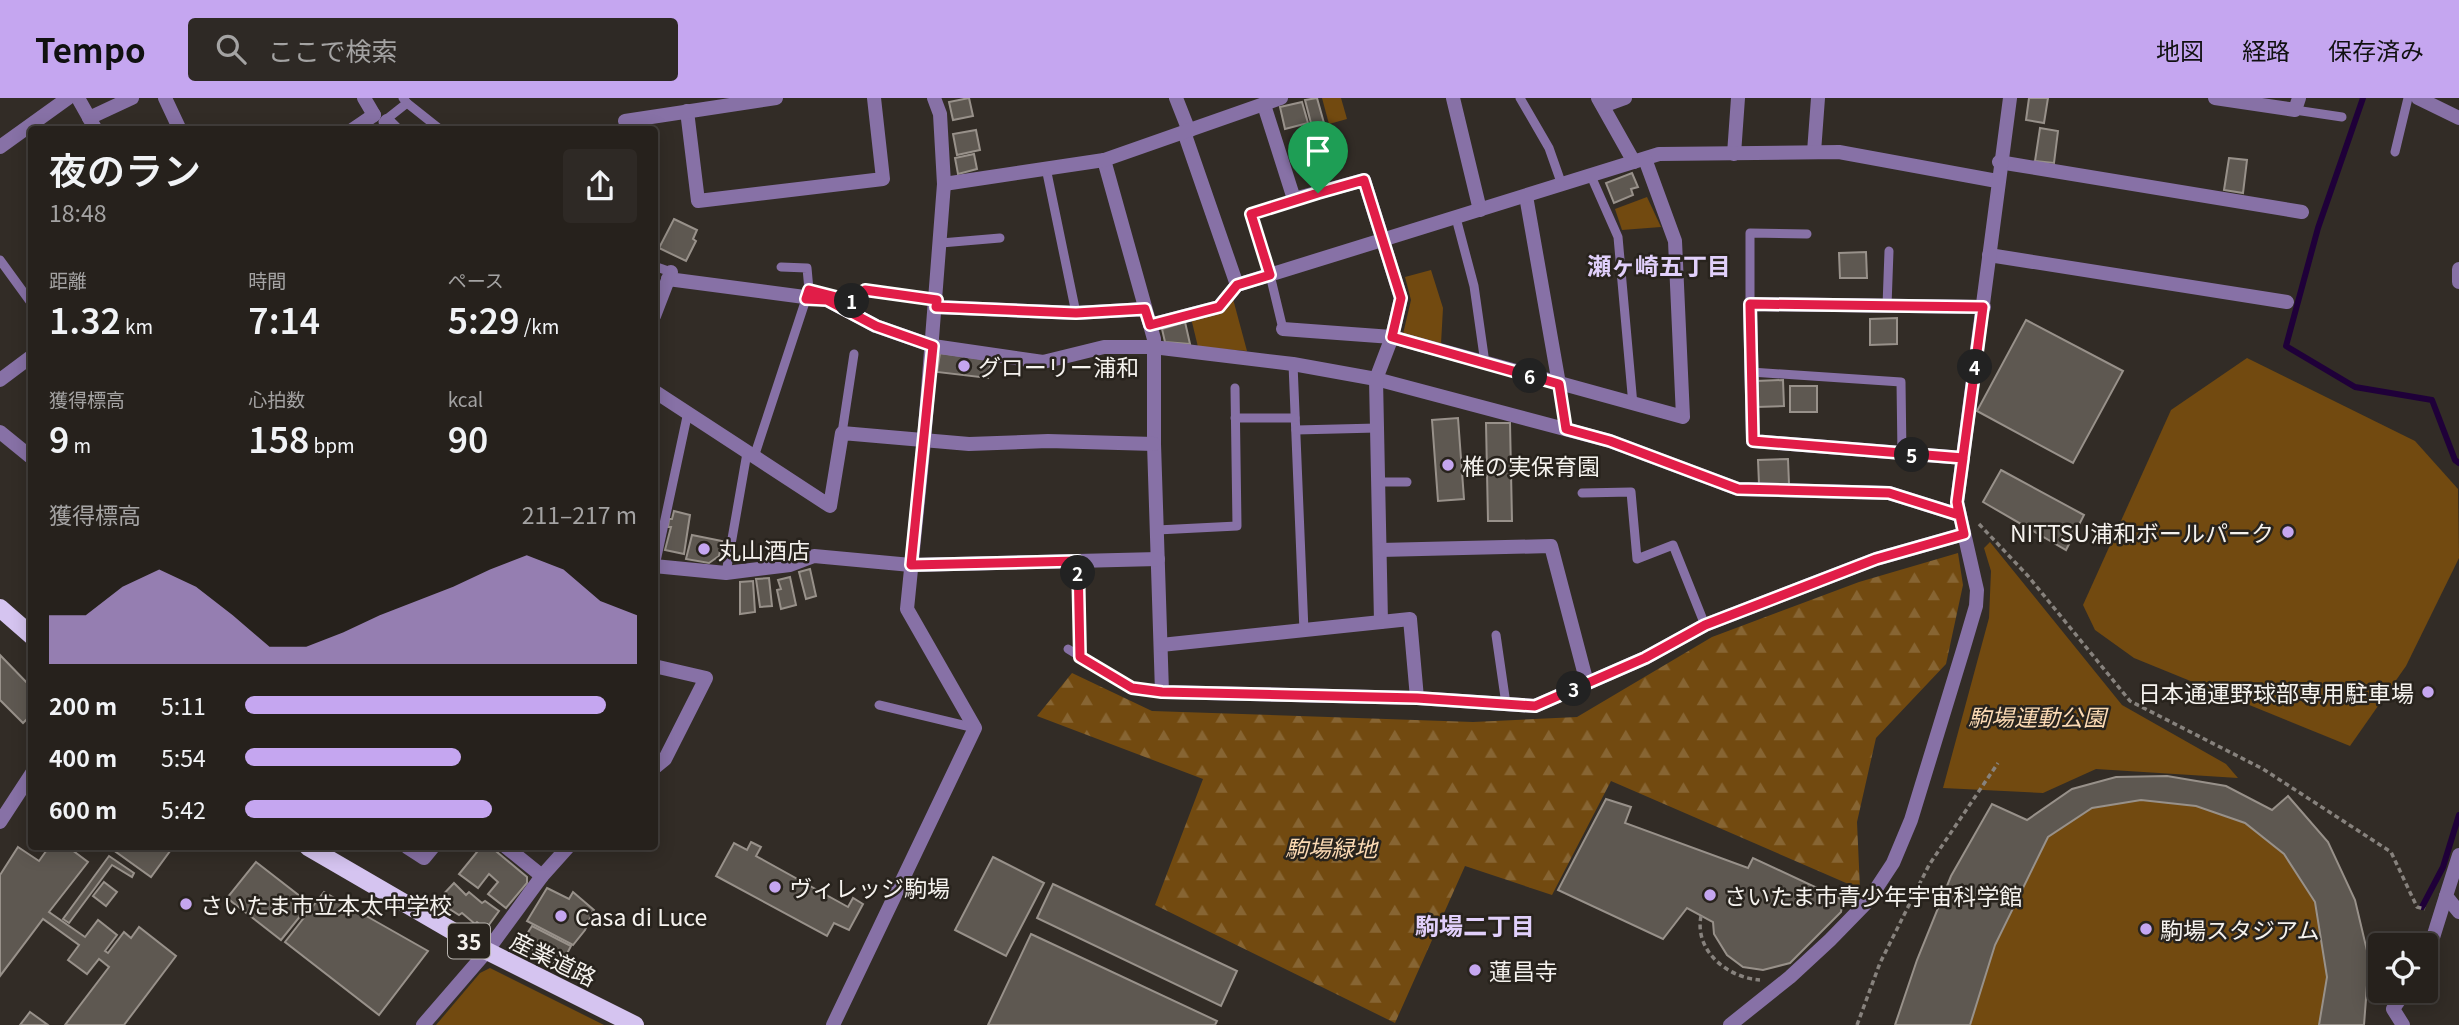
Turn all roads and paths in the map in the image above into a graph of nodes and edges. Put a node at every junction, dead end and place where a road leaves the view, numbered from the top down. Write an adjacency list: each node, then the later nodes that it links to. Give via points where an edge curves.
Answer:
1 (68, 98): 33 (street)
2 (78, 98): 29 (street)
3 (132, 98): 29 (street)
4 (165, 98): 30 (street)
5 (364, 98): 28 (street)
6 (776, 98): 24 (street)
7 (874, 98): 24 (street, via 883,179 698,201)
8 (934, 98): 43 (street, via 940,114)
9 (1176, 98): 32 (street)
10 (1282, 98): 23 (street)
11 (1452, 98): 47 (street)
12 (1520, 98): 44 (lane, via 1549,148)
13 (1625, 98): 21 (street)
14 (1738, 98): 36 (street)
15 (1818, 98): 34 (street)
16 (2010, 98): 39 (street)
17 (2215, 98): 22 (street)
18 (2408, 98): 35 (lane)
19 (2418, 98): 26 (street)
20 (405, 101): 28 (lane); 31 (lane)
21 (1601, 102): 38 (street)
22 (2297, 104): 25 (lane)
23 (1264, 105): 32 (street); 46 (street)
24 (687, 111): 27 (street)
25 (2342, 117)
26 (2459, 118)
27 (625, 121)
28 (386, 122)
29 (92, 124)
30 (178, 126)
31 (436, 126)
32 (1186, 132): 37 (street); 62 (street)
33 (2, 140)
34 (1814, 152): 36 (street); 42 (street, via 1839,152)
35 (2395, 152)
36 (1734, 154): 38 (street, via 1659,154)
37 (1104, 160): 40 (street); 71 (street)
38 (1640, 161): 41 (street); 88 (street, via 1675,241 1683,417)
39 (2000, 162): 42 (street); 48 (street)
40 (1046, 168): 43 (street); 72 (lane)
41 (1591, 176): 44 (street); 88 (lane, via 1618,237)
42 (1997, 181): 55 (street)
43 (944, 184): 53 (street)
44 (1562, 185): 45 (street)
45 (1526, 196): 47 (street); 85 (street)
46 (1294, 199): 52 (street, via 1364,180); 60 (lane, via 1251,214)
47 (1480, 210): 49 (street)
48 (2302, 212)
49 (1456, 218): 52 (street); 80 (lane, via 1474,286)
50 (1807, 234): 68 (lane, via 1750,233)
51 (1000, 239): 53 (lane)
52 (1384, 240): 60 (street); 75 (street, via 1401,298)
53 (941, 243): 67 (street)
54 (1889, 251): 69 (lane)
55 (1989, 255): 66 (street); 70 (street)
56 (0, 260): 64 (lane)
57 (781, 267): 63 (lane, via 807,268)
58 (2459, 269): 61 (street)
59 (666, 275): 63 (street); 65 (street)
60 (1270, 275): 62 (street); 74 (lane)
61 (2459, 282)
62 (1237, 285): 73 (street, via 1219,307)
63 (807, 294): 67 (lane, via 852,301 865,290); 76 (street); 100 (lane)
64 (28, 298)
65 (658, 302)
66 (2287, 302)
67 (937, 303): 72 (street); 76 (street)
68 (1750, 304): 69 (street); 82 (street)
69 (1887, 306): 70 (street)
70 (1983, 307): 101 (street)
71 (1145, 309): 72 (street); 73 (street)
72 (1076, 313)
73 (1150, 325): 77 (street)
74 (1283, 329): 75 (street)
75 (1392, 337): 80 (street); 83 (street)
76 (933, 346): 77 (street, via 1043,362 1104,347); 96 (street)
77 (1153, 347): 81 (street); 97 (street)
78 (854, 354): 95 (lane)
79 (28, 359): 84 (street)
80 (1485, 363): 85 (street)
81 (1293, 364): 83 (street); 91 (lane)
82 (1751, 372): 98 (street, via 1753,441); 98 (lane, via 1901,382)
83 (1376, 379): 92 (street); 105 (street, via 1610,441 1738,489 1889,493)
84 (0, 380)
85 (1559, 384): 88 (street)
86 (1235, 388): 90 (lane)
87 (658, 393): 89 (street)
88 (1633, 405)
89 (688, 412): 100 (street); 108 (lane)
90 (1235, 418): 91 (lane); 106 (lane, via 1237,526)
91 (1295, 418): 93 (lane)
92 (1377, 428): 93 (lane); 102 (street)
93 (1296, 430): 117 (lane)
94 (0, 432): 99 (street)
95 (842, 433): 96 (street); 100 (street, via 830,506)
96 (924, 441): 97 (street); 111 (street)
97 (1154, 444): 106 (street)
98 (1902, 454): 101 (street)
99 (28, 455)
100 (751, 455): 113 (lane)
101 (1963, 458): 105 (street, via 1957,502)
102 (1378, 482): 103 (lane); 107 (street)
103 (1407, 482)
104 (1582, 493): 116 (lane, via 1631,492 1637,559 1673,545)
105 (1961, 525): 116 (street); 142 (path, via 1974,522 1985,528 2130,701 2263,769 2391,852 2417,907); 152 (street, via 1975,577 1976,606 1911,820 1893,863 1868,901 1830,940)
106 (1157, 530): 109 (street)
107 (1380, 550): 115 (street); 124 (street, via 1550,546)
108 (658, 552)
109 (1158, 559): 110 (street); 120 (street)
110 (1078, 561): 111 (street); 122 (lane)
111 (911, 565): 113 (street, via 814,556 790,565); 129 (street, via 906,609)
112 (658, 566): 113 (street)
113 (726, 573)
114 (0, 608): 118 (main road)
115 (1381, 622): 117 (street); 126 (street, via 1410,619)
116 (1705, 625): 124 (street)
117 (1304, 631): 120 (street)
118 (28, 632)
119 (1496, 635): 127 (lane)
120 (1161, 645): 125 (street)
121 (1068, 649): 122 (lane)
122 (1080, 657): 125 (lane, via 1132,688)
123 (658, 667): 131 (street, via 706,678)
124 (1587, 683): 127 (street, via 1535,706)
125 (1162, 692): 126 (street)
126 (1417, 698): 127 (street)
127 (1506, 704)
128 (879, 705): 129 (lane)
129 (975, 728): 151 (street)
130 (1998, 763): 153 (path, via 1929,865 1880,963)
131 (658, 765)
132 (28, 779): 133 (street)
133 (0, 822)
134 (313, 850): 146 (main road, 産業道路 / 35)
135 (412, 850): 136 (street, via 424,858)
136 (431, 850)
137 (510, 850): 140 (street)
138 (565, 850): 140 (street)
139 (2459, 855): 141 (street)
140 (542, 876): 146 (street)
141 (2446, 896): 143 (street); 145 (street)
142 (2429, 910)
143 (2459, 912)
144 (1701, 916): 147 (path, via 1704,942 1716,961 1735,975)
145 (2434, 933)
146 (487, 951): 149 (street); 150 (main road, 産業道路 / 35)
147 (1760, 980)
148 (2397, 1003): 154 (street, via 2393,1009)
149 (423, 1025)
150 (635, 1025)
151 (833, 1025)
152 (1730, 1025)
153 (1857, 1025)
154 (2403, 1025)

